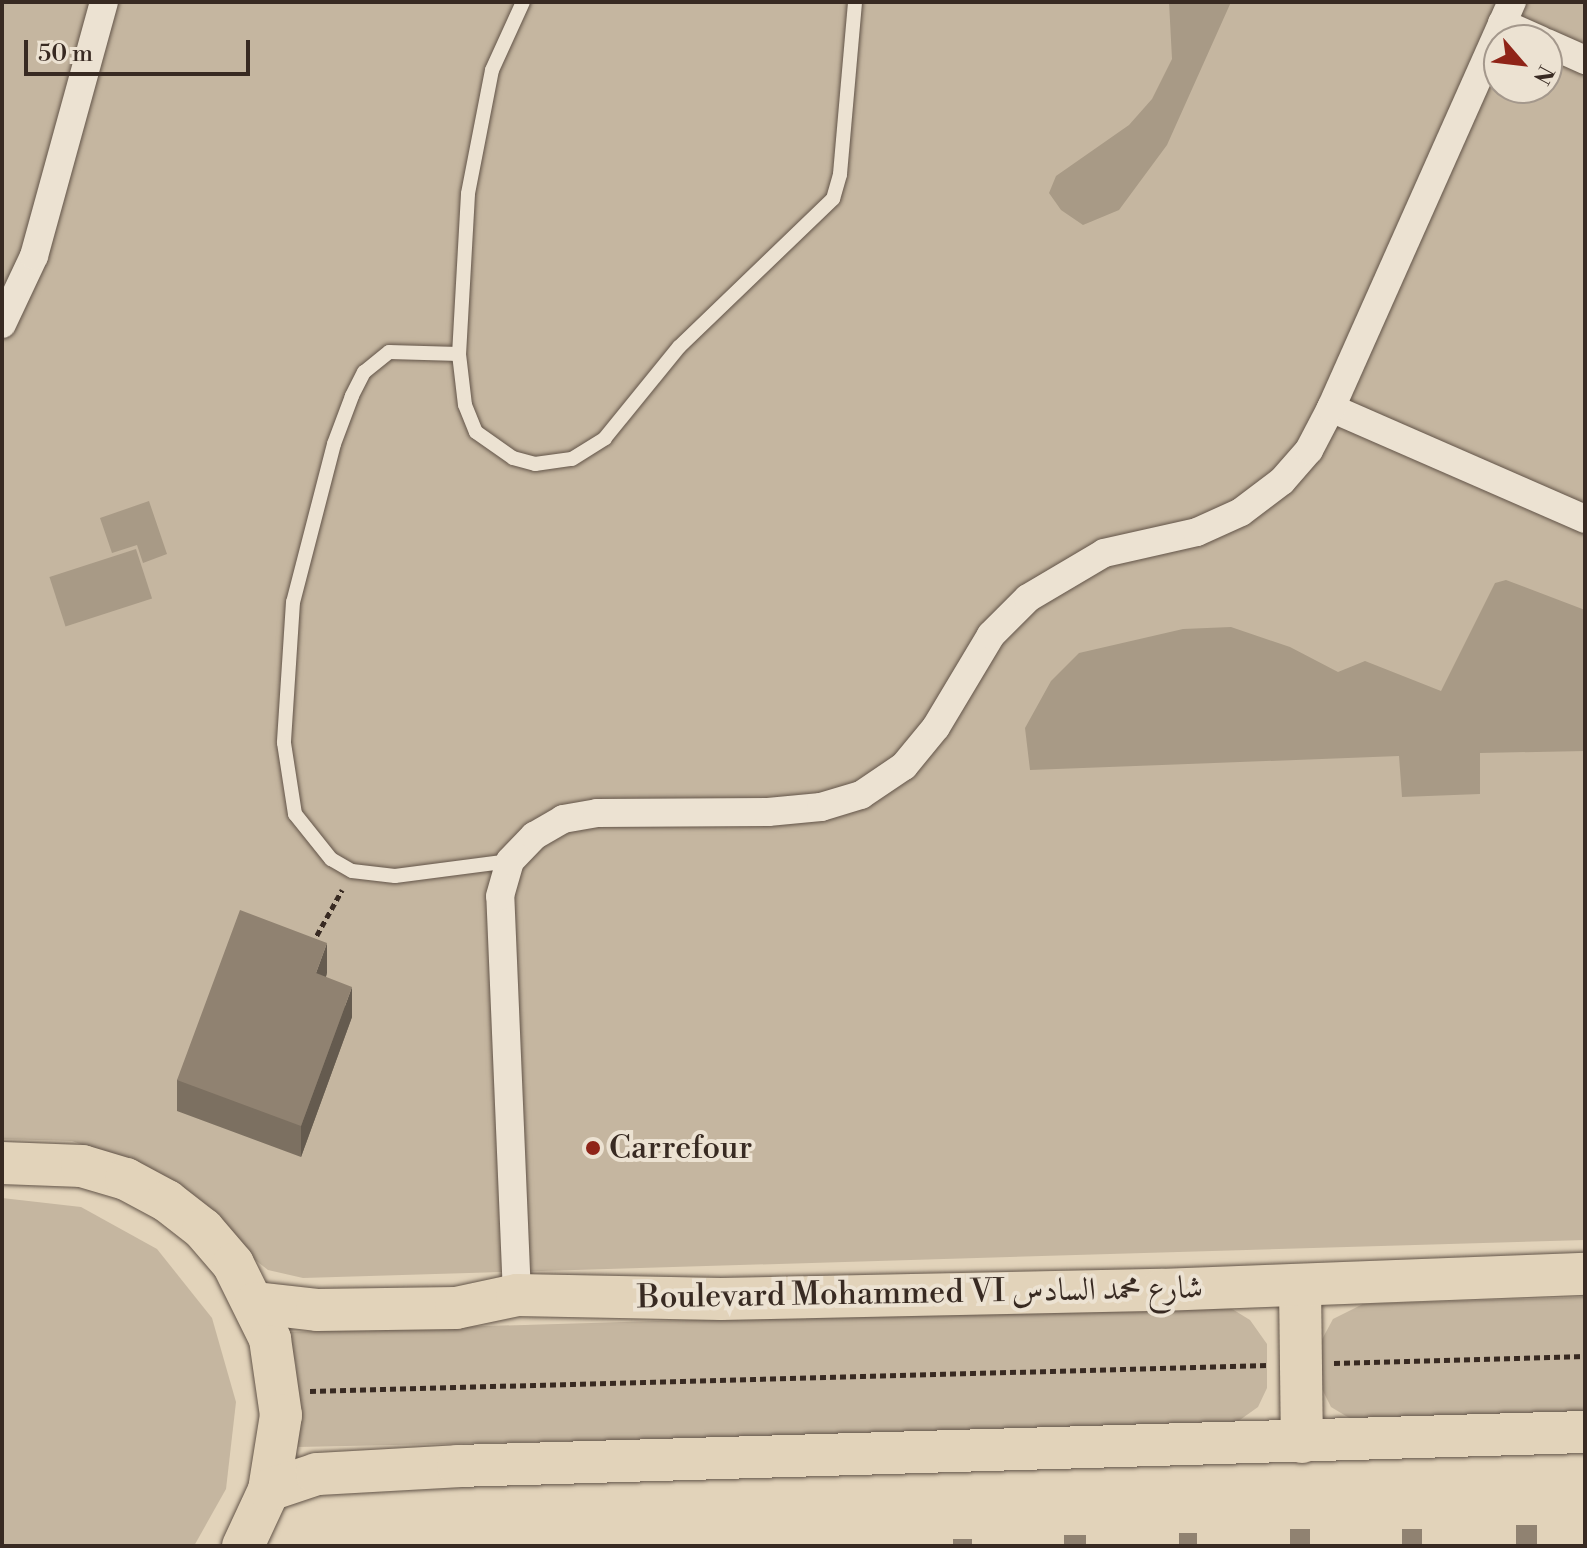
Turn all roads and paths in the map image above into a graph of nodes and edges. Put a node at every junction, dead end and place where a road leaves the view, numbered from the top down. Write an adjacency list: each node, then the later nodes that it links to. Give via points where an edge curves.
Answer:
1 (104, 2): 7 (street, via 34,256)
2 (523, 2): 8 (lane, via 492,70 468,194)
3 (855, 2): 8 (lane, via 840,174 833,199 679,347 605,438 584,454 554,463 513,458 476,432 465,405)
4 (1507, 13): 9 (street)
5 (1563, 50): 6 (street)
6 (1585, 60)
7 (2, 324)
8 (459, 354): 12 (lane, via 389,352 364,372 334,444 302,560 285,668 288,777 295,814 303,826 331,859)
9 (1331, 408): 10 (street); 11 (street, via 1309,450 1282,481 1241,512 1197,532 1104,553 1028,598 991,635 936,727 904,766 861,795 821,807 768,812 597,813 563,819 534,836)
10 (1585, 519)
11 (510, 861): 12 (lane, via 395,876); 17 (street, via 500,896)
12 (352, 871): 13 (path)
13 (309, 951)
14 (2, 1163): 18 (main road, via 82,1166 126,1179 167,1201 203,1229 233,1264)
15 (1585, 1274): 16 (main road, Boulevard Mohammed VI شارع محمد السادس)
16 (1300, 1285): 17 (main road, Boulevard Mohammed VI شارع محمد السادس, via 721,1299); 20 (main road)
17 (517, 1295): 18 (main road, Boulevard Mohammed VI شارع محمد السادس, via 456,1308 317,1310)
18 (256, 1303): 24 (main road, via 270,1339 280,1402 278,1453)
19 (1585, 1356): 20 (path)
20 (1301, 1364): 21 (path); 23 (main road)
21 (306, 1391)
22 (1585, 1432): 23 (main road)
23 (1302, 1442): 24 (main road, via 458,1466 317,1474)
24 (269, 1490): 25 (main road)
25 (243, 1546)

